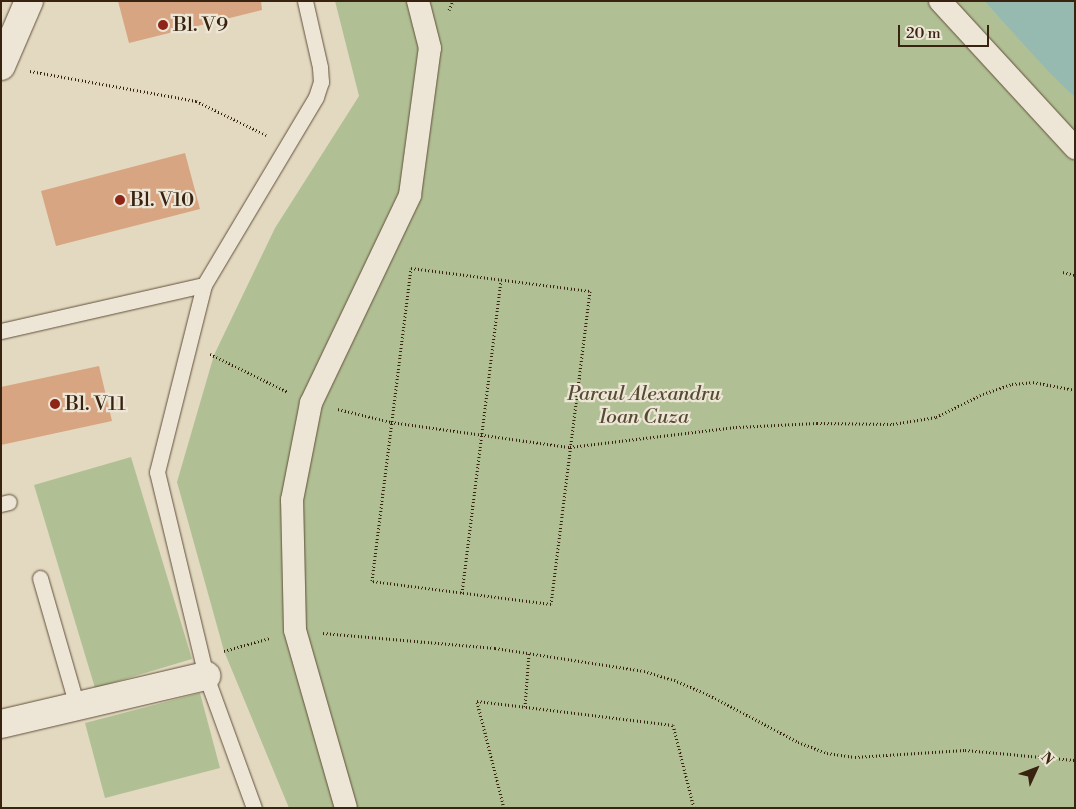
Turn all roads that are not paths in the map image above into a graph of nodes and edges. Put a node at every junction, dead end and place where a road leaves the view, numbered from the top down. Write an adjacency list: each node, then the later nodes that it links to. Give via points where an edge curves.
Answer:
1 (29, 1): 5 (street)
2 (305, 1): 7 (lane, via 320,67 321,82 316,97)
3 (418, 1): 14 (street, via 430,48 410,195 311,403 292,500 295,630)
4 (940, 1): 6 (street)
5 (1, 66)
6 (1075, 148)
7 (204, 285): 8 (lane); 10 (lane, via 157,472)
8 (1, 331)
9 (40, 578): 11 (lane)
10 (206, 676): 11 (street); 13 (lane)
11 (77, 706): 12 (street)
12 (1, 724)
13 (254, 808)
14 (346, 808)

